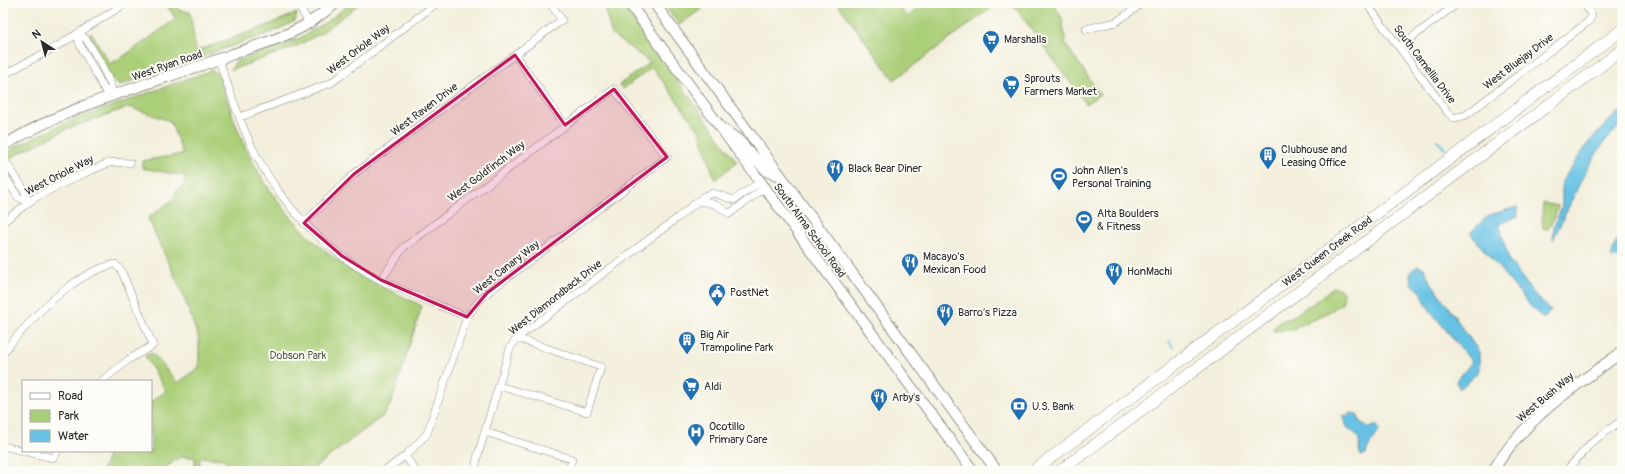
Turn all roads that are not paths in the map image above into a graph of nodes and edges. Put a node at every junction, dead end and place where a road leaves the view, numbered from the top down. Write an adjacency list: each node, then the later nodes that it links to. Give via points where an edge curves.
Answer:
1 (126, 3): 15 (street)
2 (297, 3): 12 (street)
3 (336, 3): 12 (main road, West Ryan Road)
4 (437, 3): 22 (street, West Oriole Way, via 331,83)
5 (550, 3): 18 (street, West Raven Drive, via 562,20)
6 (629, 3): 24 (main road, South Alma School Road)
7 (654, 3): 31 (main road, South Alma School Road)
8 (1143, 3): 13 (street, via 1116,22)
9 (1366, 3): 16 (street, South Camellia Drive)
10 (1458, 3): 16 (street)
11 (1584, 3): 23 (street, West Bluejay Drive, via 1592,16 1589,21 1466,115)
12 (309, 23): 19 (main road, West Ryan Road)
13 (1086, 29)
14 (1622, 30): 43 (main road, West Queen Creek Road)
15 (78, 34): 20 (street); 21 (street, via 86,39 99,60 111,85)
16 (1399, 47): 23 (street, South Camellia Drive)
17 (1622, 50): 47 (main road, West Queen Creek Road)
18 (515, 55): 25 (street); 36 (street, West Raven Drive, via 354,174)
19 (219, 60): 21 (main road, West Ryan Road); 22 (street)
20 (3, 75)
21 (112, 97): 26 (main road, West Ryan Road, via 58,116)
22 (240, 117): 36 (street, via 254,152 270,181)
23 (1454, 118)
24 (717, 124): 31 (main road, via 738,140 767,171); 32 (main road, South Alma School Road)
25 (565, 125): 27 (street, West Goldfinch Way, via 614,89); 37 (street, West Goldfinch Way, via 403,248)
26 (3, 146)
27 (667, 157): 38 (street, West Canary Way, via 487,293)
28 (3, 158): 33 (street, via 25,191)
29 (130, 163): 33 (street, West Oriole Way, via 111,162)
30 (3, 174): 33 (street, via 18,197)
31 (781, 176): 58 (main road, South Alma School Road)
32 (762, 185): 34 (street, West Diamondback Drive, via 734,200 713,193 704,196); 34 (street, via 729,214 718,205); 57 (main road, South Alma School Road)
33 (28, 202): 35 (street, West Oriole Way)
34 (698, 202): 39 (street, West Diamondback Drive)
35 (3, 222)
36 (304, 223): 37 (street, via 342,256)
37 (381, 280): 38 (street)
38 (467, 317): 52 (street, West Canary Way, via 427,434)
39 (517, 338): 44 (street, West Diamondback Drive, via 510,348); 44 (street, via 601,367 587,412)
40 (4, 350): 42 (street, via 37,313 58,295 79,280 115,264 121,270 153,345 128,360)
41 (1622, 352): 61 (main road, West Bush Way, via 1538,415 1516,439)
42 (103, 380)
43 (1150, 383): 47 (main road, via 1128,407 1103,428); 59 (main road, West Queen Creek Road)
44 (499, 386): 46 (street, West Diamondback Drive)
45 (1622, 420): 62 (street, via 1592,442)
46 (485, 432): 55 (street, West Diamondback Drive); 56 (street, via 572,459)
47 (1104, 439): 60 (main road, West Queen Creek Road)
48 (3, 446): 49 (street)
49 (22, 450)
50 (28, 452): 51 (street, via 54,458)
51 (57, 452)
52 (405, 456): 53 (street, West Canary Way); 54 (street)
53 (384, 471)
54 (416, 471)
55 (475, 471)
56 (568, 471)
57 (973, 471)
58 (997, 471)
59 (1033, 471)
60 (1060, 471)
61 (1493, 471)
62 (1566, 471)

